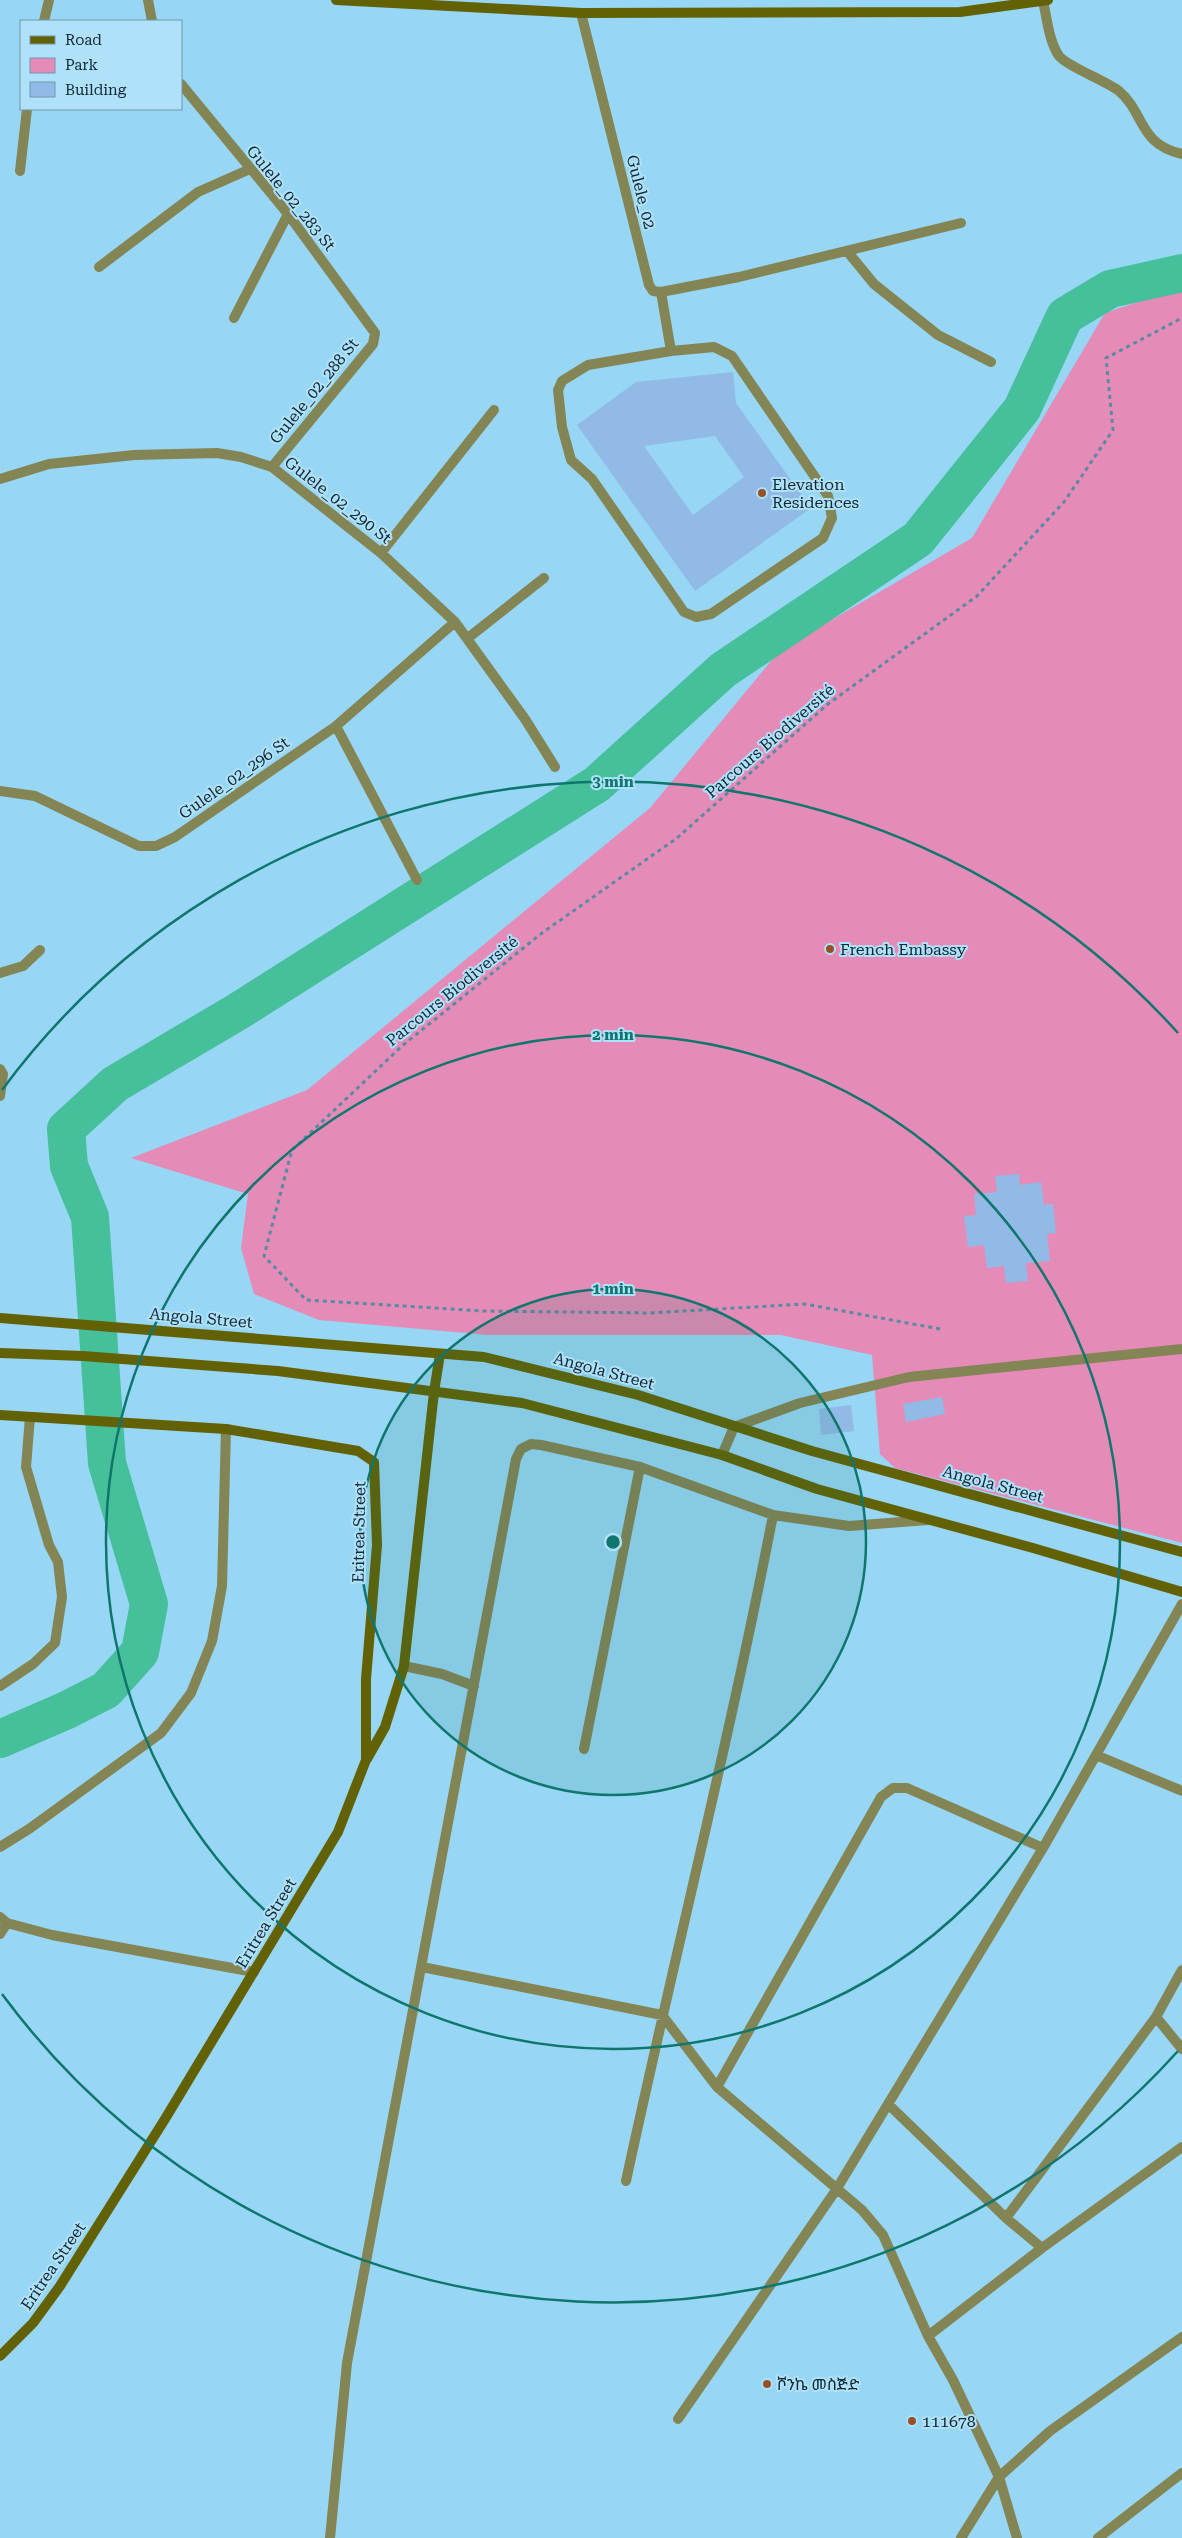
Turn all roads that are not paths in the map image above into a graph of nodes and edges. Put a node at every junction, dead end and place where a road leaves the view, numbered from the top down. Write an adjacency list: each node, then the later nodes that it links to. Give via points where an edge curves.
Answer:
1 (49, 0): 8 (street)
2 (148, 0): 9 (street)
3 (336, 0): 7 (main road)
4 (1043, 0): 5 (main road); 6 (main road); 12 (street, via 1055,50 1062,58 1117,90 1126,98 1146,133 1161,145)
5 (1048, 0)
6 (992, 4): 7 (main road, via 960,12)
7 (581, 13): 19 (street, Gulele_02, via 649,285 653,291)
8 (44, 20)
9 (152, 20)
10 (182, 85): 13 (street, Gulele_02_283 St)
11 (27, 110): 14 (street)
12 (1182, 154)
13 (250, 169): 15 (street, Gulele_02_283 St); 18 (street, via 198,192)
14 (20, 171)
15 (288, 214): 20 (street); 21 (street, Gulele_02_283 St)
16 (961, 223): 17 (street)
17 (847, 251): 19 (street); 23 (street, via 874,284 938,335)
18 (98, 267)
19 (661, 292): 22 (street)
20 (234, 318)
21 (375, 333): 25 (street, Gulele_02_288 St, via 373,344)
22 (671, 351): 22 (street, via 588,365 562,381 558,390 562,427 571,460 604,494 684,612 696,617 711,614 823,538 832,518 828,496 732,356 714,347)
23 (991, 362)
24 (494, 410): 27 (street)
25 (272, 466): 26 (street, Gulele_02_290 St, via 218,453 134,455 49,464); 27 (street, Gulele_02_290 St)
26 (0, 479)
27 (381, 553): 29 (street, Gulele_02_290 St)
28 (544, 578): 30 (street)
29 (455, 622): 30 (street, Gulele_02_290 St); 31 (street, Gulele_02_296 St)
30 (468, 638): 32 (street, Gulele_02_290 St)
31 (336, 726): 33 (street, Gulele_02_296 St, via 175,837 156,846 139,846 35,796); 34 (street)
32 (555, 767)
33 (0, 791)
34 (417, 880)
35 (40, 950): 36 (street, via 23,966)
36 (0, 973)
37 (0, 1069): 38 (street, via 3,1074)
38 (0, 1096)
39 (0, 1318): 42 (main road, Angola Street)
40 (1182, 1349): 46 (street, via 909,1377 800,1403)
41 (0, 1353): 43 (main road, via 278,1371)
42 (440, 1354): 43 (main road); 46 (main road, Angola Street, via 484,1357 554,1373 638,1395)
43 (434, 1392): 48 (main road, via 522,1403); 55 (main road)
44 (0, 1415): 45 (main road)
45 (30, 1417): 47 (main road); 56 (street, via 26,1467 49,1545 58,1562 62,1597 55,1643 33,1664)
46 (734, 1427): 48 (street); 52 (main road, Angola Street)
47 (226, 1429): 60 (main road, Eritrea Street, via 358,1451 374,1462 377,1546 366,1679); 62 (street, via 222,1586 212,1641 191,1693 162,1733)
48 (722, 1455): 51 (main road, via 817,1489)
49 (640, 1467): 50 (street); 57 (street, via 541,1445 531,1444 521,1449 516,1459); 58 (street)
50 (773, 1515): 51 (street, via 848,1526); 69 (street, via 744,1665)
51 (929, 1520): 53 (main road)
52 (1182, 1552)
53 (1182, 1592)
54 (1182, 1604): 59 (street)
55 (404, 1666): 57 (street, via 442,1674); 60 (main road, via 385,1727)
56 (0, 1686)
57 (474, 1686): 66 (street)
58 (584, 1748)
59 (1096, 1755): 61 (street); 63 (street)
60 (366, 1760): 68 (main road, Eritrea Street, via 338,1832)
61 (1182, 1791)
62 (0, 1847)
63 (1043, 1848): 72 (street, via 907,1788 893,1788 881,1798); 73 (street)
64 (3, 1920): 65 (street); 68 (street, via 52,1935)
65 (0, 1934)
66 (422, 1966): 69 (street); 85 (street, via 348,2363)
67 (1182, 1970): 70 (street)
68 (254, 1972): 81 (main road, Eritrea Street, via 60,2286 34,2323)
69 (662, 2015): 72 (street); 75 (street)
70 (1156, 2017): 71 (street); 77 (street)
71 (1182, 2049)
72 (717, 2087): 76 (street)
73 (888, 2104): 76 (street); 77 (street)
74 (1182, 2147): 78 (street)
75 (626, 2180)
76 (836, 2190): 79 (street, via 862,2210 883,2235); 82 (street)
77 (1006, 2218): 78 (street)
78 (1042, 2248): 79 (street)
79 (928, 2336): 84 (street, via 953,2380)
80 (1182, 2337): 84 (street, via 1050,2432)
81 (0, 2356)
82 (678, 2419)
83 (1182, 2473): 88 (street)
84 (998, 2477): 86 (street); 87 (street)
85 (330, 2538)
86 (961, 2538)
87 (1017, 2538)
88 (1098, 2538)

